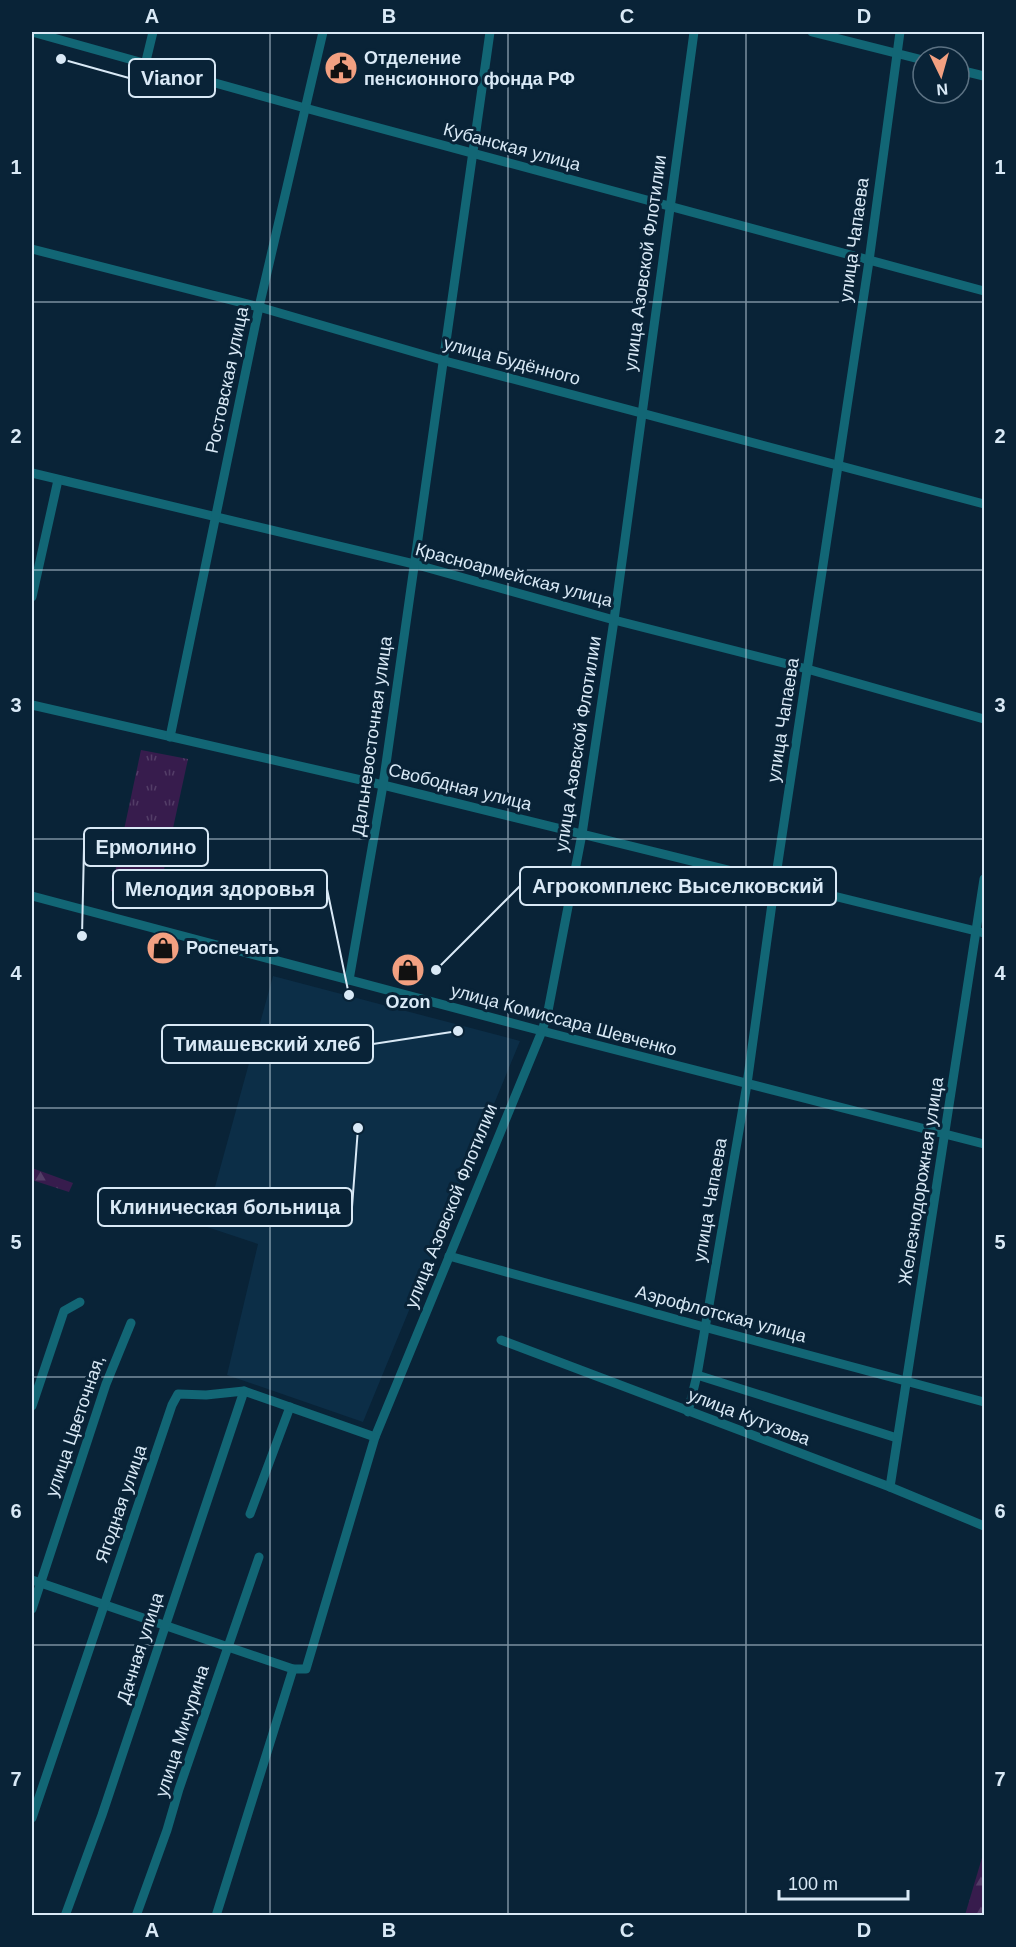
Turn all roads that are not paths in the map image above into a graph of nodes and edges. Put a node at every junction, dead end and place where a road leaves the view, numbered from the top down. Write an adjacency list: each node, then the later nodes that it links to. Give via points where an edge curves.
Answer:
1 (32, 32): 10 (street, Кубанская улица)
2 (153, 32): 10 (street)
3 (323, 32): 11 (street, Ростовская улица)
4 (490, 32): 12 (street, Дальневосточная улица)
5 (694, 32): 13 (street, улица Азовской Флотилии)
6 (812, 32): 8 (street)
7 (900, 32): 8 (street, улица Чапаева)
8 (897, 53): 9 (street); 15 (street, улица Чапаева)
9 (911, 57)
10 (145, 65): 11 (street, Кубанская улица)
11 (305, 108): 12 (street, Кубанская улица); 17 (street, Ростовская улица)
12 (472, 153): 13 (street, Кубанская улица); 18 (street, Дальневосточная улица)
13 (669, 207): 15 (street, Кубанская улица); 19 (street, улица Азовской Флотилии)
14 (32, 249): 17 (street, улица Будённого)
15 (869, 261): 16 (street, Кубанская улица); 20 (street, улица Чапаева)
16 (984, 291)
17 (259, 307): 18 (street, улица Будённого); 24 (street, Ростовская улица)
18 (445, 361): 19 (street, улица Будённого); 25 (street, Дальневосточная улица)
19 (641, 412): 20 (street, улица Будённого); 27 (street, улица Азовской Флотилии)
20 (837, 466): 23 (street, улица Будённого); 28 (street, улица Чапаева)
21 (32, 473): 22 (street, Красноармейская улица)
22 (58, 480): 24 (street, Красноармейская улица); 26 (street)
23 (984, 504)
24 (216, 518): 25 (street, Красноармейская улица); 31 (street, Ростовская улица)
25 (414, 564): 27 (street, Красноармейская улица); 32 (street, Дальневосточная улица)
26 (32, 597)
27 (614, 620): 28 (street, Красноармейская улица); 33 (street, улица Азовской Флотилии)
28 (807, 669): 30 (street, Красноармейская улица); 35 (street, улица Чапаева)
29 (32, 705): 31 (street, Свободная улица)
30 (984, 719)
31 (171, 737): 32 (street, Свободная улица)
32 (384, 785): 33 (street, Свободная улица); 38 (street, Дальневосточная улица)
33 (582, 834): 35 (street, Свободная улица); 39 (street, улица Азовской Флотилии)
34 (984, 879): 37 (street, Железнодорожная улица)
35 (775, 882): 37 (street, Свободная улица); 40 (street, улица Чапаева)
36 (32, 896): 38 (street, улица Комиссара Шевченко)
37 (981, 932): 41 (street, Железнодорожная улица)
38 (349, 980): 39 (street, улица Комиссара Шевченко)
39 (542, 1031): 40 (street, улица Комиссара Шевченко); 43 (street, улица Азовской Флотилии)
40 (747, 1084): 41 (street, улица Комиссара Шевченко); 46 (street, улица Чапаева)
41 (945, 1134): 42 (street, улица Комиссара Шевченко); 49 (street, Железнодорожная улица)
42 (984, 1144)
43 (449, 1256): 46 (street, Аэрофлотская улица); 55 (street, улица Азовской Флотилии)
44 (80, 1302): 52 (street, via 63,1311)
45 (130, 1323): 61 (street, улица Цветочная,)
46 (704, 1327): 48 (street, улица Чапаева); 49 (street, Аэрофлотская улица)
47 (501, 1340): 54 (street, улица Кутузова)
48 (697, 1375): 54 (street, улица Чапаева); 56 (street)
49 (905, 1380): 51 (street, Аэрофлотская улица); 56 (street, Железнодорожная улица)
50 (244, 1390): 53 (street, Ягодная улица); 62 (street, Ягодная улица, via 178,1394); 64 (street, Дачная улица)
51 (984, 1402)
52 (32, 1406)
53 (290, 1407): 55 (street, Ягодная улица); 58 (street)
54 (688, 1412): 57 (street, улица Кутузова)
55 (376, 1434): 66 (street, улица Азовской Флотилии, via 306,1669)
56 (897, 1438): 57 (street, Железнодорожная улица)
57 (890, 1487): 59 (street, улица Кутузова)
58 (250, 1514)
59 (984, 1526)
60 (259, 1557): 65 (street, улица Мичурина)
61 (36, 1582): 62 (street); 63 (street, улица Цветочная,)
62 (104, 1604): 64 (street); 67 (street, Ягодная улица)
63 (32, 1610)
64 (165, 1625): 65 (street); 68 (street, Дачная улица)
65 (227, 1647): 66 (street); 69 (street, улица Мичурина)
66 (293, 1669): 70 (street)
67 (32, 1818)
68 (66, 1916)
69 (136, 1916)
70 (216, 1916)

